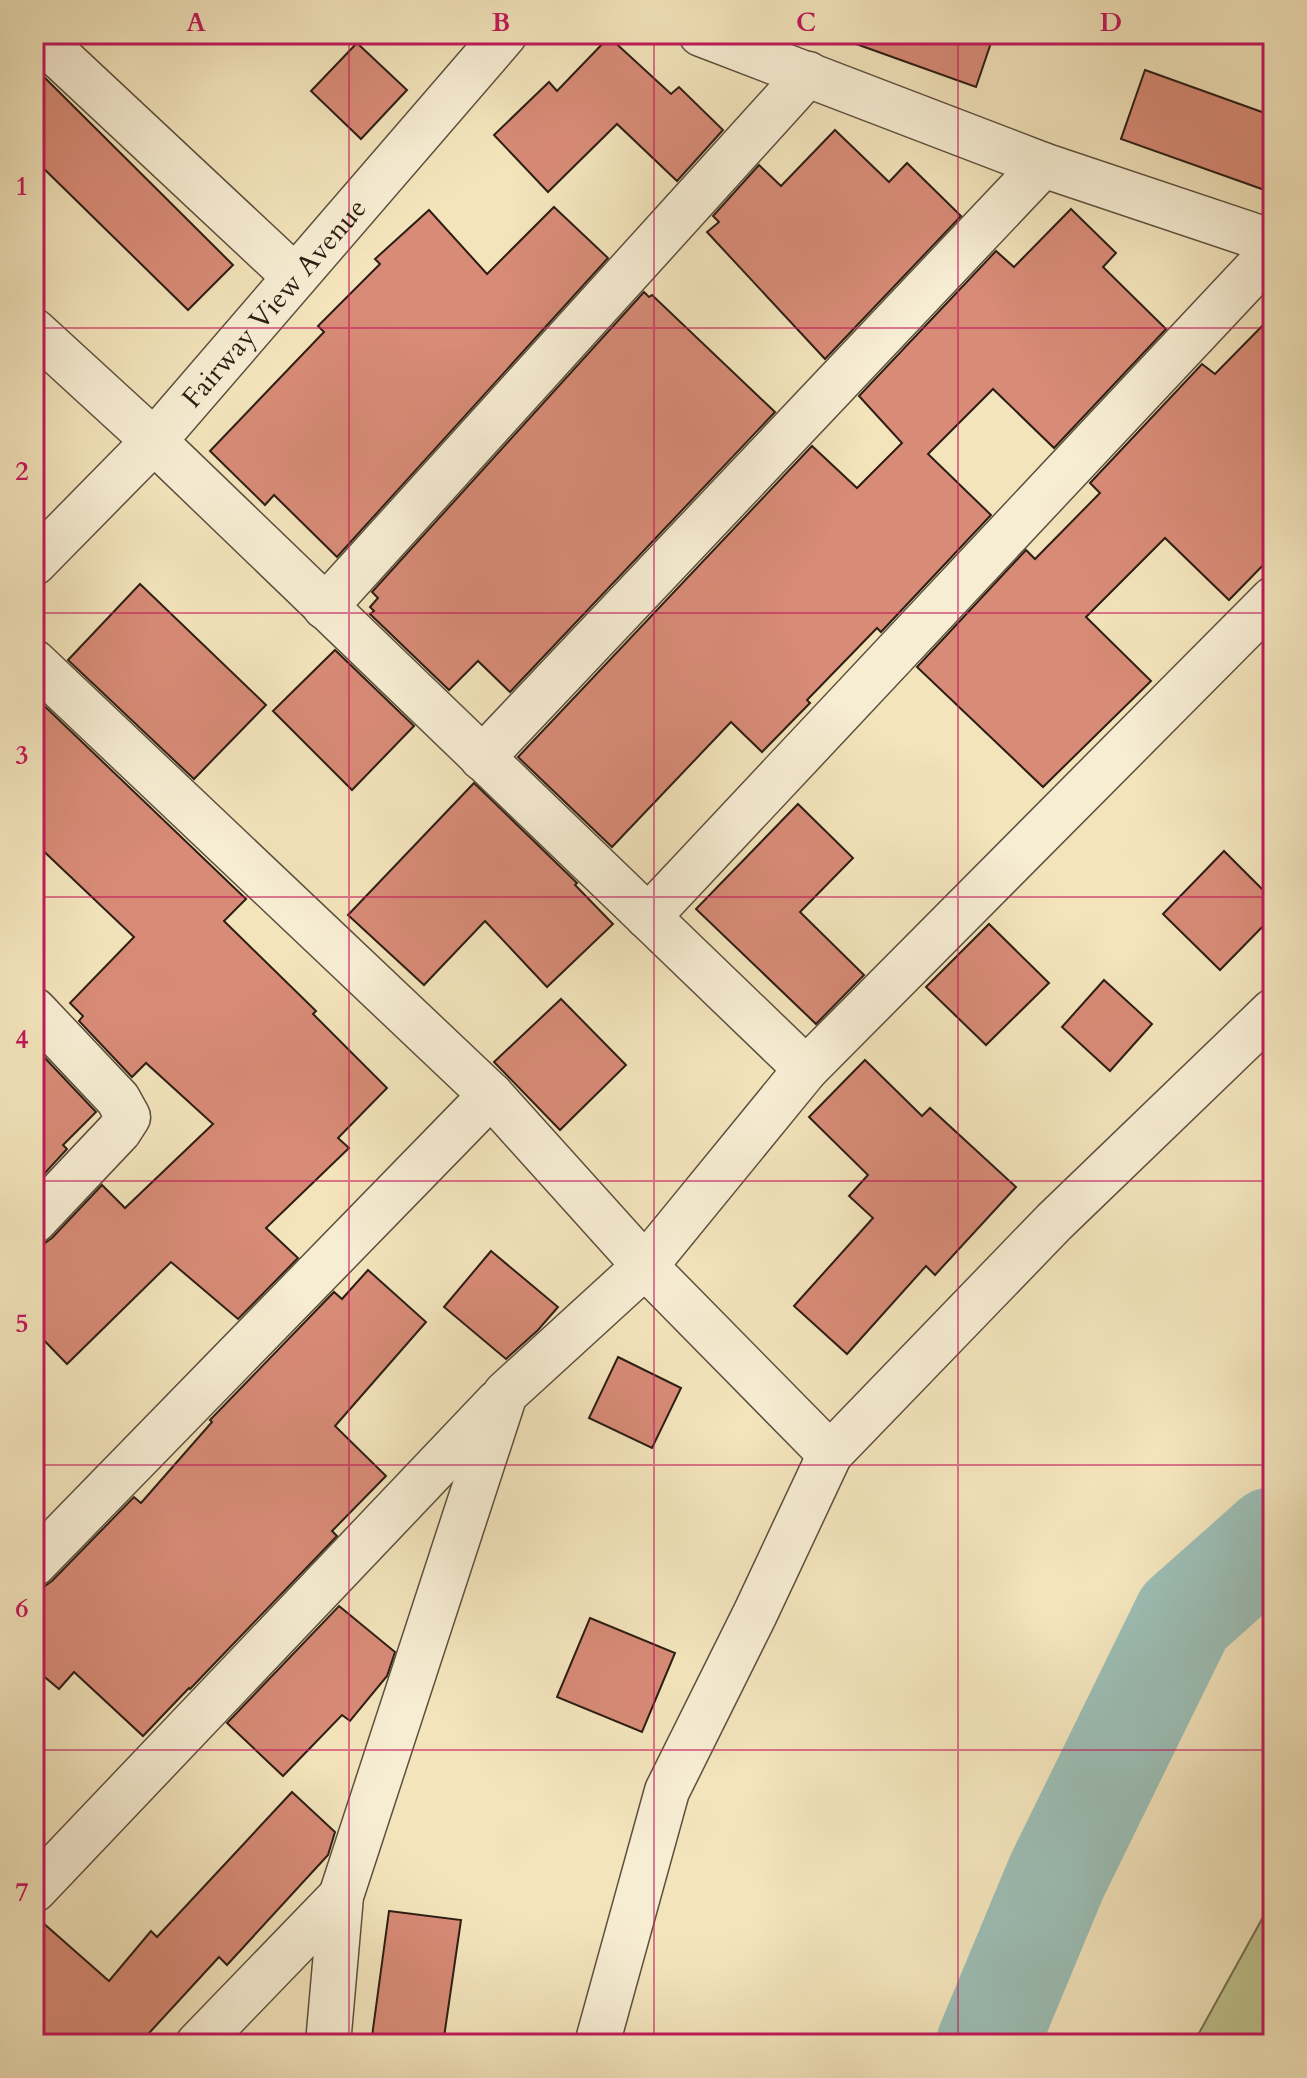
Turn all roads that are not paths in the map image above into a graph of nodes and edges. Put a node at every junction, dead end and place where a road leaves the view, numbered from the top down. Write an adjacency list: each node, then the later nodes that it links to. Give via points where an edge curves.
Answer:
1 (41, 34): 8 (street)
2 (505, 34): 8 (street, Fairway View Avenue)
3 (701, 34): 4 (street)
4 (808, 74): 5 (street); 13 (street)
5 (1043, 165): 6 (street); 15 (street)
6 (1273, 242)
7 (1273, 251): 16 (street)
8 (295, 277): 10 (street, Fairway View Avenue)
9 (34, 331): 10 (street)
10 (154, 441): 11 (street, Fairway View Avenue); 13 (street)
11 (34, 563)
12 (1273, 599): 19 (street)
13 (325, 607): 15 (street)
14 (34, 662): 20 (street)
15 (482, 758): 16 (street)
16 (648, 917): 19 (street)
17 (34, 1010): 21 (street, via 118,1099 128,1117)
18 (1273, 1011): 24 (street, via 1054,1222)
19 (806, 1069): 22 (street)
20 (491, 1095): 22 (street); 25 (street)
21 (34, 1221)
22 (645, 1266): 23 (street); 24 (street)
23 (505, 1394): 26 (street); 27 (street)
24 (830, 1454): 30 (street, via 667,1791)
25 (34, 1564)
26 (34, 1890)
27 (341, 1896): 28 (street); 29 (street)
28 (198, 2044)
29 (328, 2044)
30 (597, 2044)

